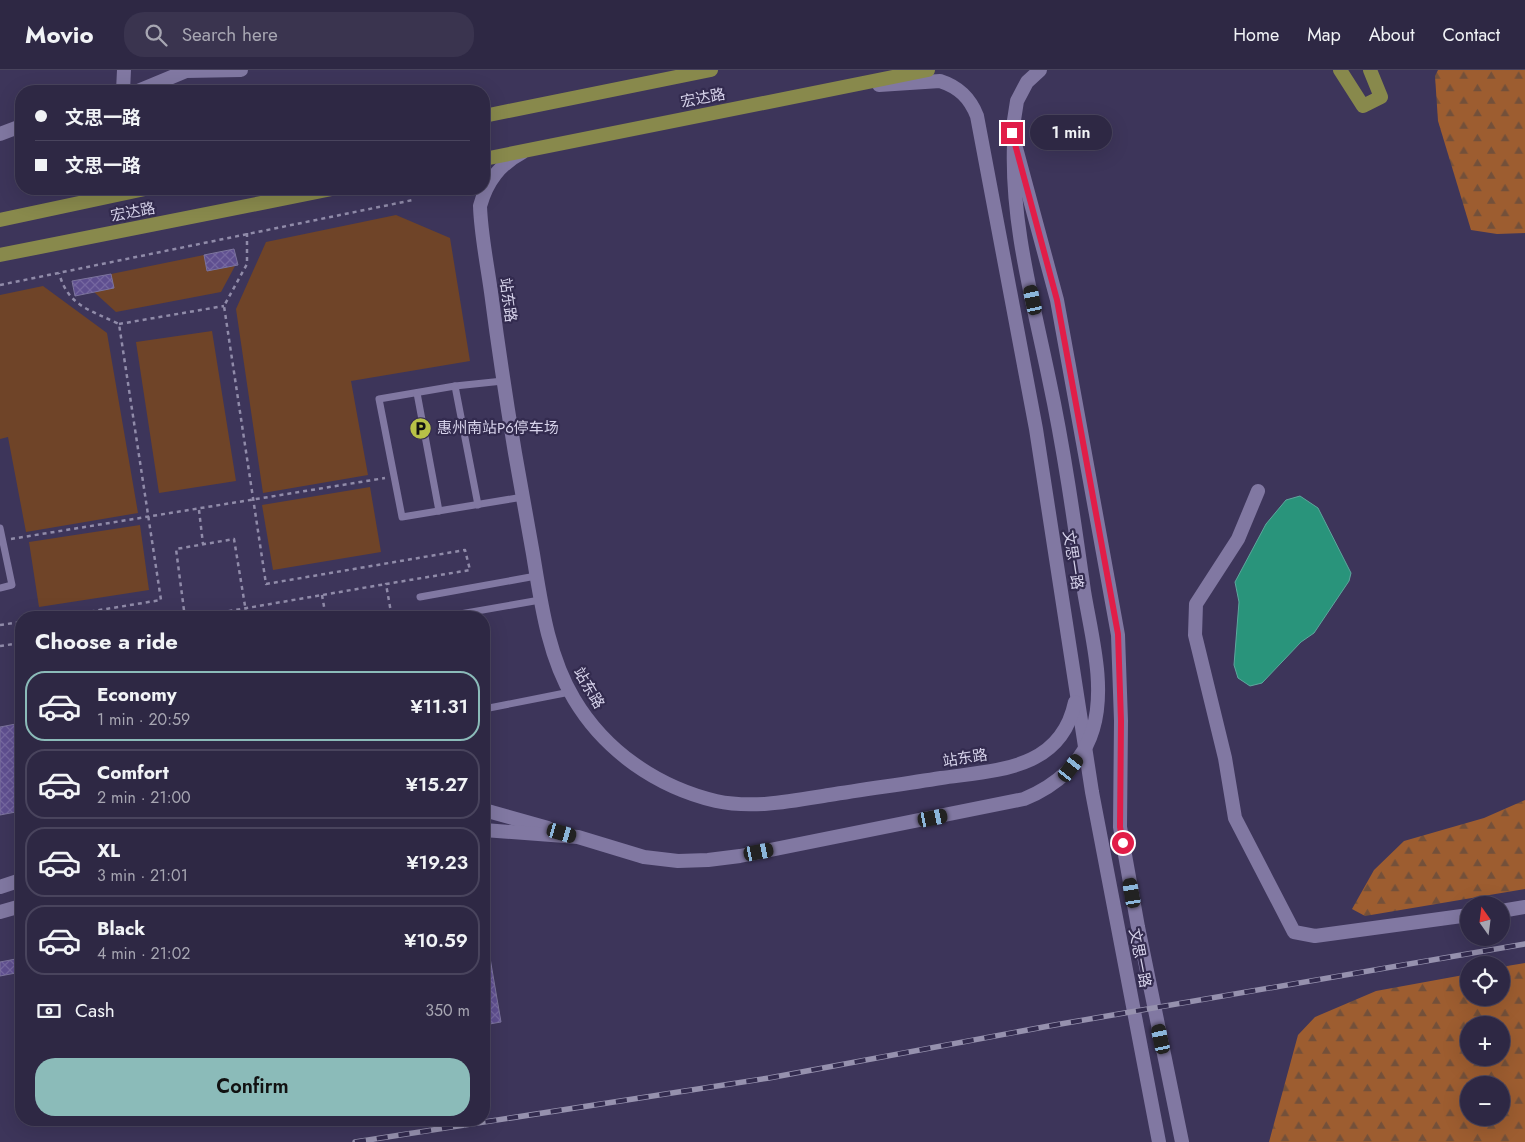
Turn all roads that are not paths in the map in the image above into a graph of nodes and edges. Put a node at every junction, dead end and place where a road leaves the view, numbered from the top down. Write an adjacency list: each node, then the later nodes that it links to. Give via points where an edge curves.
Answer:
1 (124, 70): 10 (street)
2 (186, 70): 3 (street); 11 (street)
3 (241, 70)
4 (711, 70): 12 (main road, 宏达路)
5 (928, 70): 9 (main road, 宏达路)
6 (1040, 70): 15 (street, 文思一路, via 1017,101 1012,122)
7 (1340, 70): 8 (main road, via 1363,106 1381,96)
8 (1370, 70)
9 (858, 84): 16 (main road, 宏达路); 38 (street, 文思一路, via 940,81 964,95 977,116 1036,429)
10 (123, 85)
11 (152, 85)
12 (490, 115)
13 (15, 128): 14 (street)
14 (0, 134)
15 (1014, 144): 42 (street, via 1013,179 1018,226 1063,447 1096,668 1098,702 1093,730 1080,757 1061,778 1037,793 1010,802 708,860 644,857); 51 (street, 文思一路, via 1057,300 1118,634 1120,827)
16 (533, 149): 17 (main road, 宏达路); 18 (street, 站东路, via 502,165)
17 (490, 158)
18 (490, 181)
19 (117, 195): 22 (main road, 宏达路)
20 (302, 195): 23 (main road, 宏达路)
21 (484, 195): 24 (street, 站东路, via 480,206)
22 (0, 220)
23 (0, 255)
24 (503, 382): 25 (lane); 28 (street, 站东路)
25 (455, 386): 26 (lane); 29 (lane)
26 (417, 393): 30 (lane); 30 (lane, via 380,398 394,477 402,517)
27 (1258, 491): 49 (street, via 1238,539 1196,604 1195,635 1225,758 1235,818 1294,932 1315,936)
28 (523, 497): 29 (lane); 32 (street, 站东路)
29 (478, 505): 30 (lane)
30 (439, 510)
31 (0, 528): 33 (lane, via 12,585)
32 (536, 576): 34 (lane); 35 (street, 站东路)
33 (0, 588)
34 (420, 597)
35 (540, 600): 36 (lane); 37 (street, 站东路, via 557,664)
36 (477, 611)
37 (570, 692): 38 (street, 站东路, via 613,748 645,772 680,790 738,804 776,803 989,771 1027,762 1047,751 1062,734 1072,715); 39 (lane)
38 (1076, 694): 50 (street, 文思一路)
39 (490, 708)
40 (490, 812): 42 (street)
41 (490, 830): 42 (street)
42 (578, 837)
43 (15, 882): 44 (street)
44 (0, 887)
45 (1525, 907): 47 (street)
46 (15, 908): 48 (street)
47 (1510, 910)
48 (0, 912)
49 (1460, 917)
50 (1159, 1142)
51 (1182, 1142)

